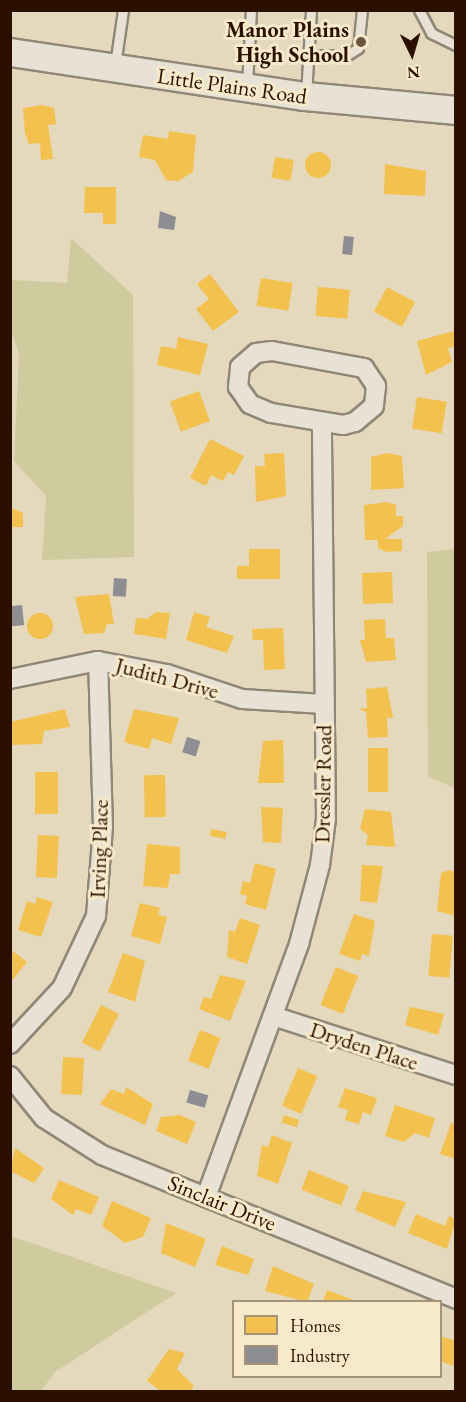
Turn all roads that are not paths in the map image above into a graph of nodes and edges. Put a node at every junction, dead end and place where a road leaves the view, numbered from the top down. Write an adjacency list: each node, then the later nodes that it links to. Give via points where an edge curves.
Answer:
1 (123, 10): 9 (lane)
2 (251, 10): 10 (lane)
3 (311, 10): 8 (lane)
4 (362, 10): 8 (lane, via 358,48 347,55)
5 (419, 10): 6 (lane, via 431,33)
6 (456, 45)
7 (10, 52): 9 (street, Little Plains Road)
8 (308, 55): 11 (lane)
9 (115, 68): 10 (street, Little Plains Road)
10 (246, 88): 11 (street, Little Plains Road)
11 (305, 96): 12 (street, Little Plains Road)
12 (456, 110)
13 (322, 424): 13 (street, via 250,404 238,387 240,367 256,353 272,351 355,365 371,375 377,395 365,415 343,425); 16 (street, Dressler Road)
14 (98, 661): 15 (street, Judith Drive); 16 (street, Judith Drive, via 167,674 243,699); 18 (street, Irving Place, via 103,827 96,916 62,987)
15 (10, 679)
16 (324, 704): 17 (street, Dressler Road, via 326,819 320,866)
17 (273, 1016): 19 (street, Dryden Place); 21 (street, Dressler Road)
18 (10, 1044)
19 (456, 1075)
20 (10, 1076): 21 (street, Sinclair Drive, via 44,1118 72,1140)
21 (206, 1197): 22 (street, Sinclair Drive)
22 (456, 1299)

